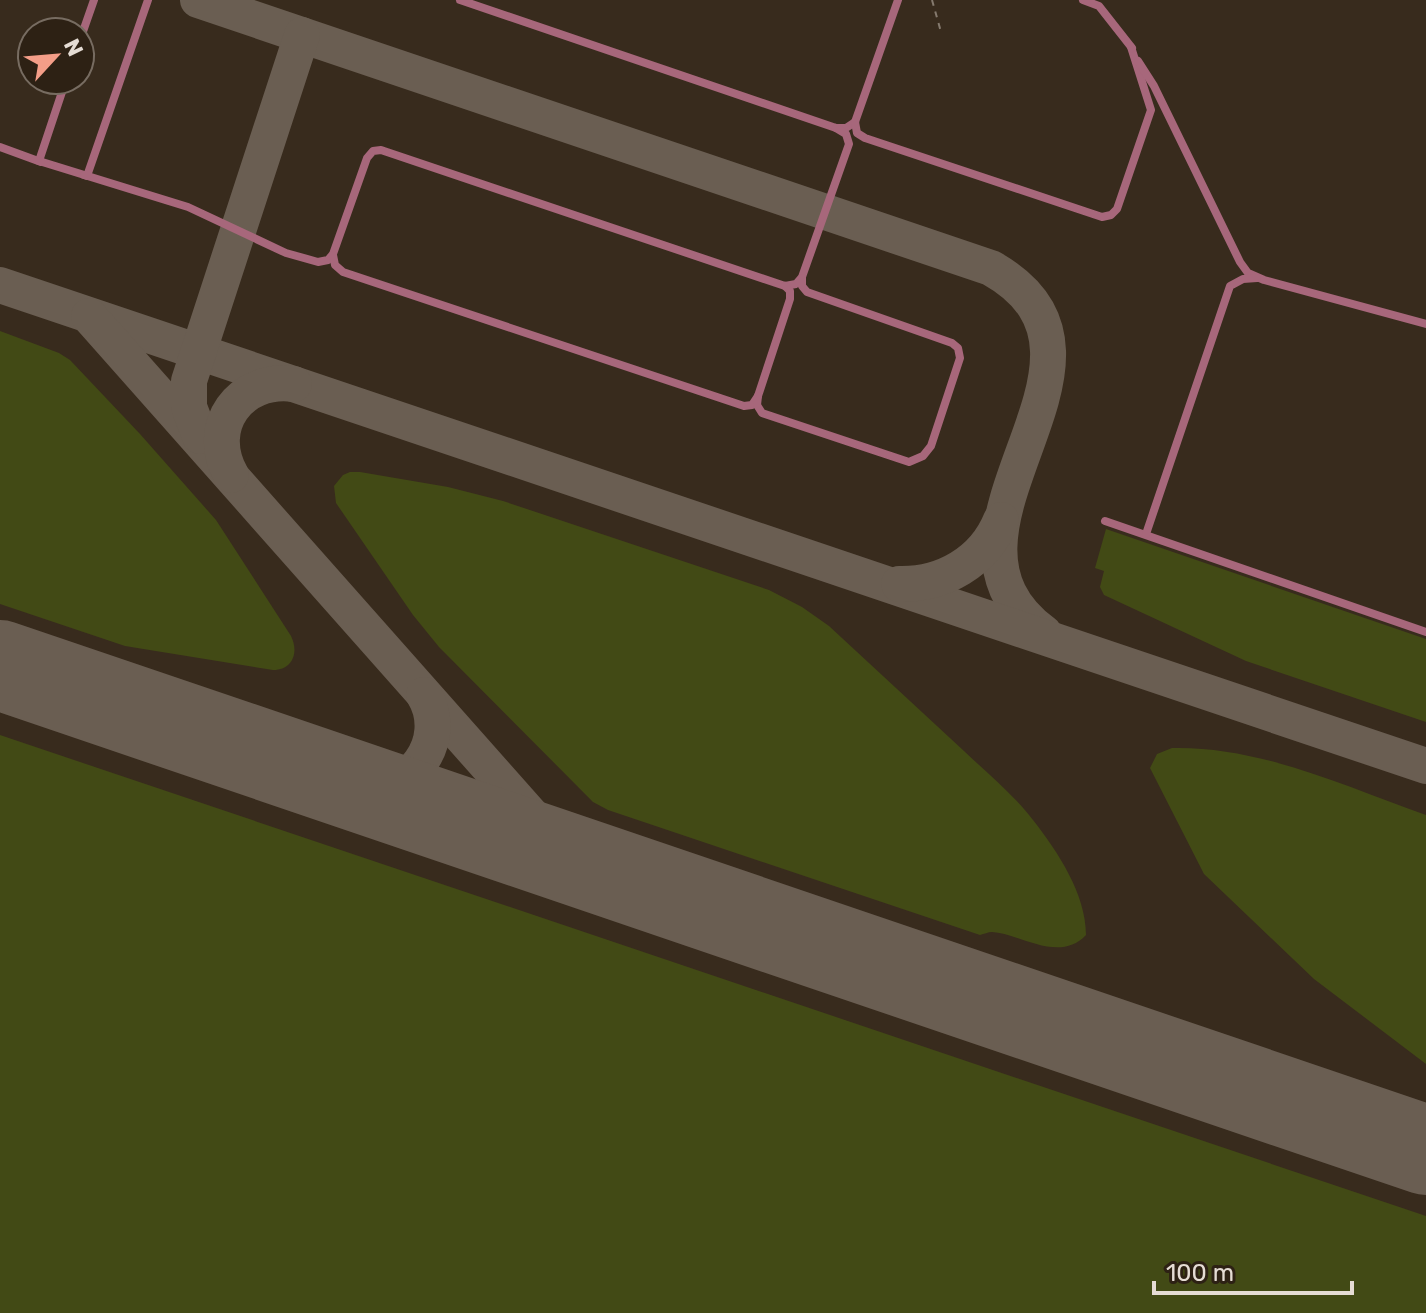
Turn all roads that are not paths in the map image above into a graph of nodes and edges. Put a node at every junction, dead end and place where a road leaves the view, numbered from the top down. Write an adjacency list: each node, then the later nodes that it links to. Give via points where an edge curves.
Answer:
1 (148, 0): 12 (lane, via 87,176)
2 (460, 0): 8 (lane)
3 (898, 0): 7 (lane)
4 (1083, 0): 5 (lane, via 1099,6)
5 (1131, 47): 9 (lane, via 1151,110 1117,209 1109,216); 15 (lane, via 1242,265)
6 (61, 96): 12 (lane)
7 (855, 122): 8 (lane); 9 (lane)
8 (836, 128): 10 (lane)
9 (865, 138): 10 (lane)
10 (849, 144): 14 (lane)
11 (0, 147): 12 (lane)
12 (39, 161): 13 (lane, via 188,207 286,253 318,262)
13 (333, 254): 16 (lane, via 367,158 383,150); 20 (lane, via 343,272 634,370 744,406)
14 (802, 277): 16 (lane); 17 (lane)
15 (1261, 280): 19 (lane); 22 (lane, via 1247,278 1230,286)
16 (785, 286): 18 (lane)
17 (808, 293): 18 (lane); 20 (lane, via 958,348 960,358 931,446 909,462 762,413)
18 (790, 299): 20 (lane)
19 (1426, 324)
20 (758, 396)
21 (1105, 521): 22 (lane)
22 (1146, 534): 23 (lane)
23 (1426, 632)

